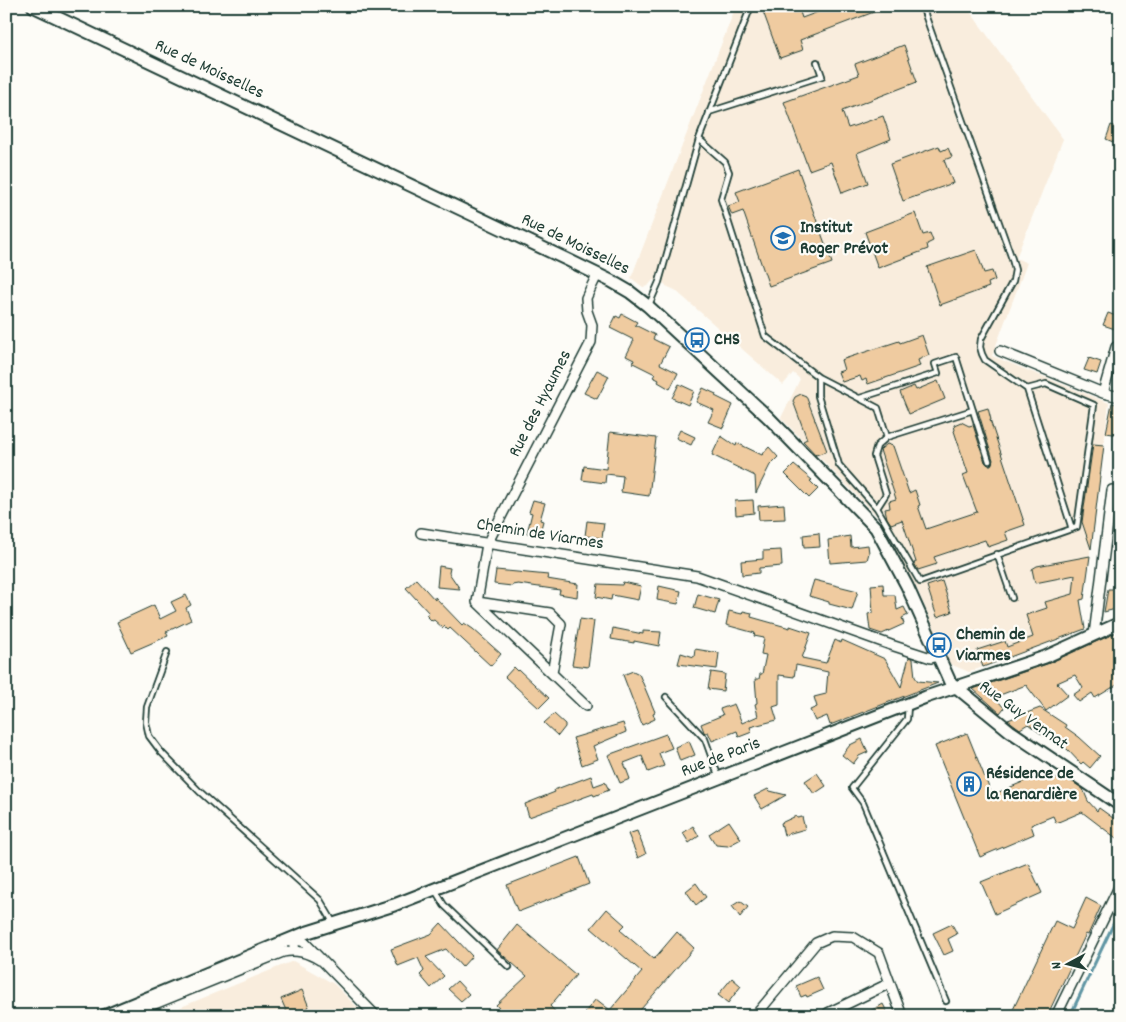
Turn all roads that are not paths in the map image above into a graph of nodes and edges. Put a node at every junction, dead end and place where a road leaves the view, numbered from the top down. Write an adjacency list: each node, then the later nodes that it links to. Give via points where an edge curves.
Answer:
1 (33, 6): 7 (street, Rue de Moisselles)
2 (751, 6): 5 (lane)
3 (922, 6): 12 (lane, via 1015,270 980,347 985,360)
4 (817, 62): 5 (lane, via 822,76)
5 (709, 112): 6 (lane)
6 (699, 139): 8 (lane, via 659,282); 11 (lane, via 728,166 721,199 765,336)
7 (597, 275): 8 (street, Rue de Moisselles, via 630,292); 23 (street, Rue des Hyaumes, via 586,298 592,325 591,342)
8 (648, 306): 30 (street, Rue de Moisselles, via 768,417 876,528 907,586)
9 (1116, 347): 13 (street)
10 (1000, 351): 13 (street)
11 (818, 377): 15 (lane); 20 (lane, via 818,396 839,465)
12 (1027, 389): 21 (lane); 21 (lane, via 1046,384 1094,405 1077,527)
13 (1104, 393): 14 (street)
14 (1120, 397)
15 (859, 398): 16 (lane, via 938,373 935,364 956,357); 17 (lane, via 878,408)
16 (973, 410): 17 (lane); 18 (lane)
17 (887, 437): 20 (lane, via 877,446 874,456 886,494)
18 (989, 461)
19 (1112, 490): 28 (street)
20 (877, 508): 24 (lane, via 920,582)
21 (1072, 529): 24 (lane)
22 (422, 533): 23 (street, Chemin de Viarmes)
23 (487, 544): 26 (street, Rue des Hyaumes); 30 (street, Chemin de Viarmes, via 697,576 891,645 931,658)
24 (997, 554): 25 (lane)
25 (1012, 598)
26 (477, 602): 31 (street); 31 (street, via 550,613 560,624)
27 (1120, 623): 28 (street, Rue de Paris)
28 (1094, 635): 32 (street, Rue de Paris, via 1045,657)
29 (167, 652): 40 (lane, via 147,706 149,736 199,791 320,900)
30 (938, 656): 32 (street, Rue de Moisselles, via 950,682)
31 (552, 673): 35 (street)
32 (962, 685): 34 (street, Rue de Paris); 37 (street, Rue Guy Vennat, via 971,700 1010,730)
33 (666, 697): 36 (lane, via 705,739)
34 (908, 704): 36 (street, Rue de Paris); 44 (lane, via 906,719 852,788 863,803)
35 (586, 706)
36 (719, 778): 39 (street, Rue de Paris)
37 (1120, 805)
38 (1120, 885): 51 (street)
39 (434, 889): 40 (street, Rue de Paris); 42 (lane, via 444,906)
40 (333, 924): 41 (street, Rue de Paris, via 305,933)
41 (294, 945): 46 (street, via 304,942); 47 (street, Rue de Paris, via 282,942); 48 (street)
42 (509, 967)
43 (890, 983): 45 (street); 49 (street, via 878,953 853,937 832,936 816,943); 50 (street)
44 (946, 1001)
45 (828, 1013)
46 (374, 1015)
47 (104, 1016)
48 (125, 1016)
49 (755, 1016)
50 (902, 1016)
51 (1056, 1016)

